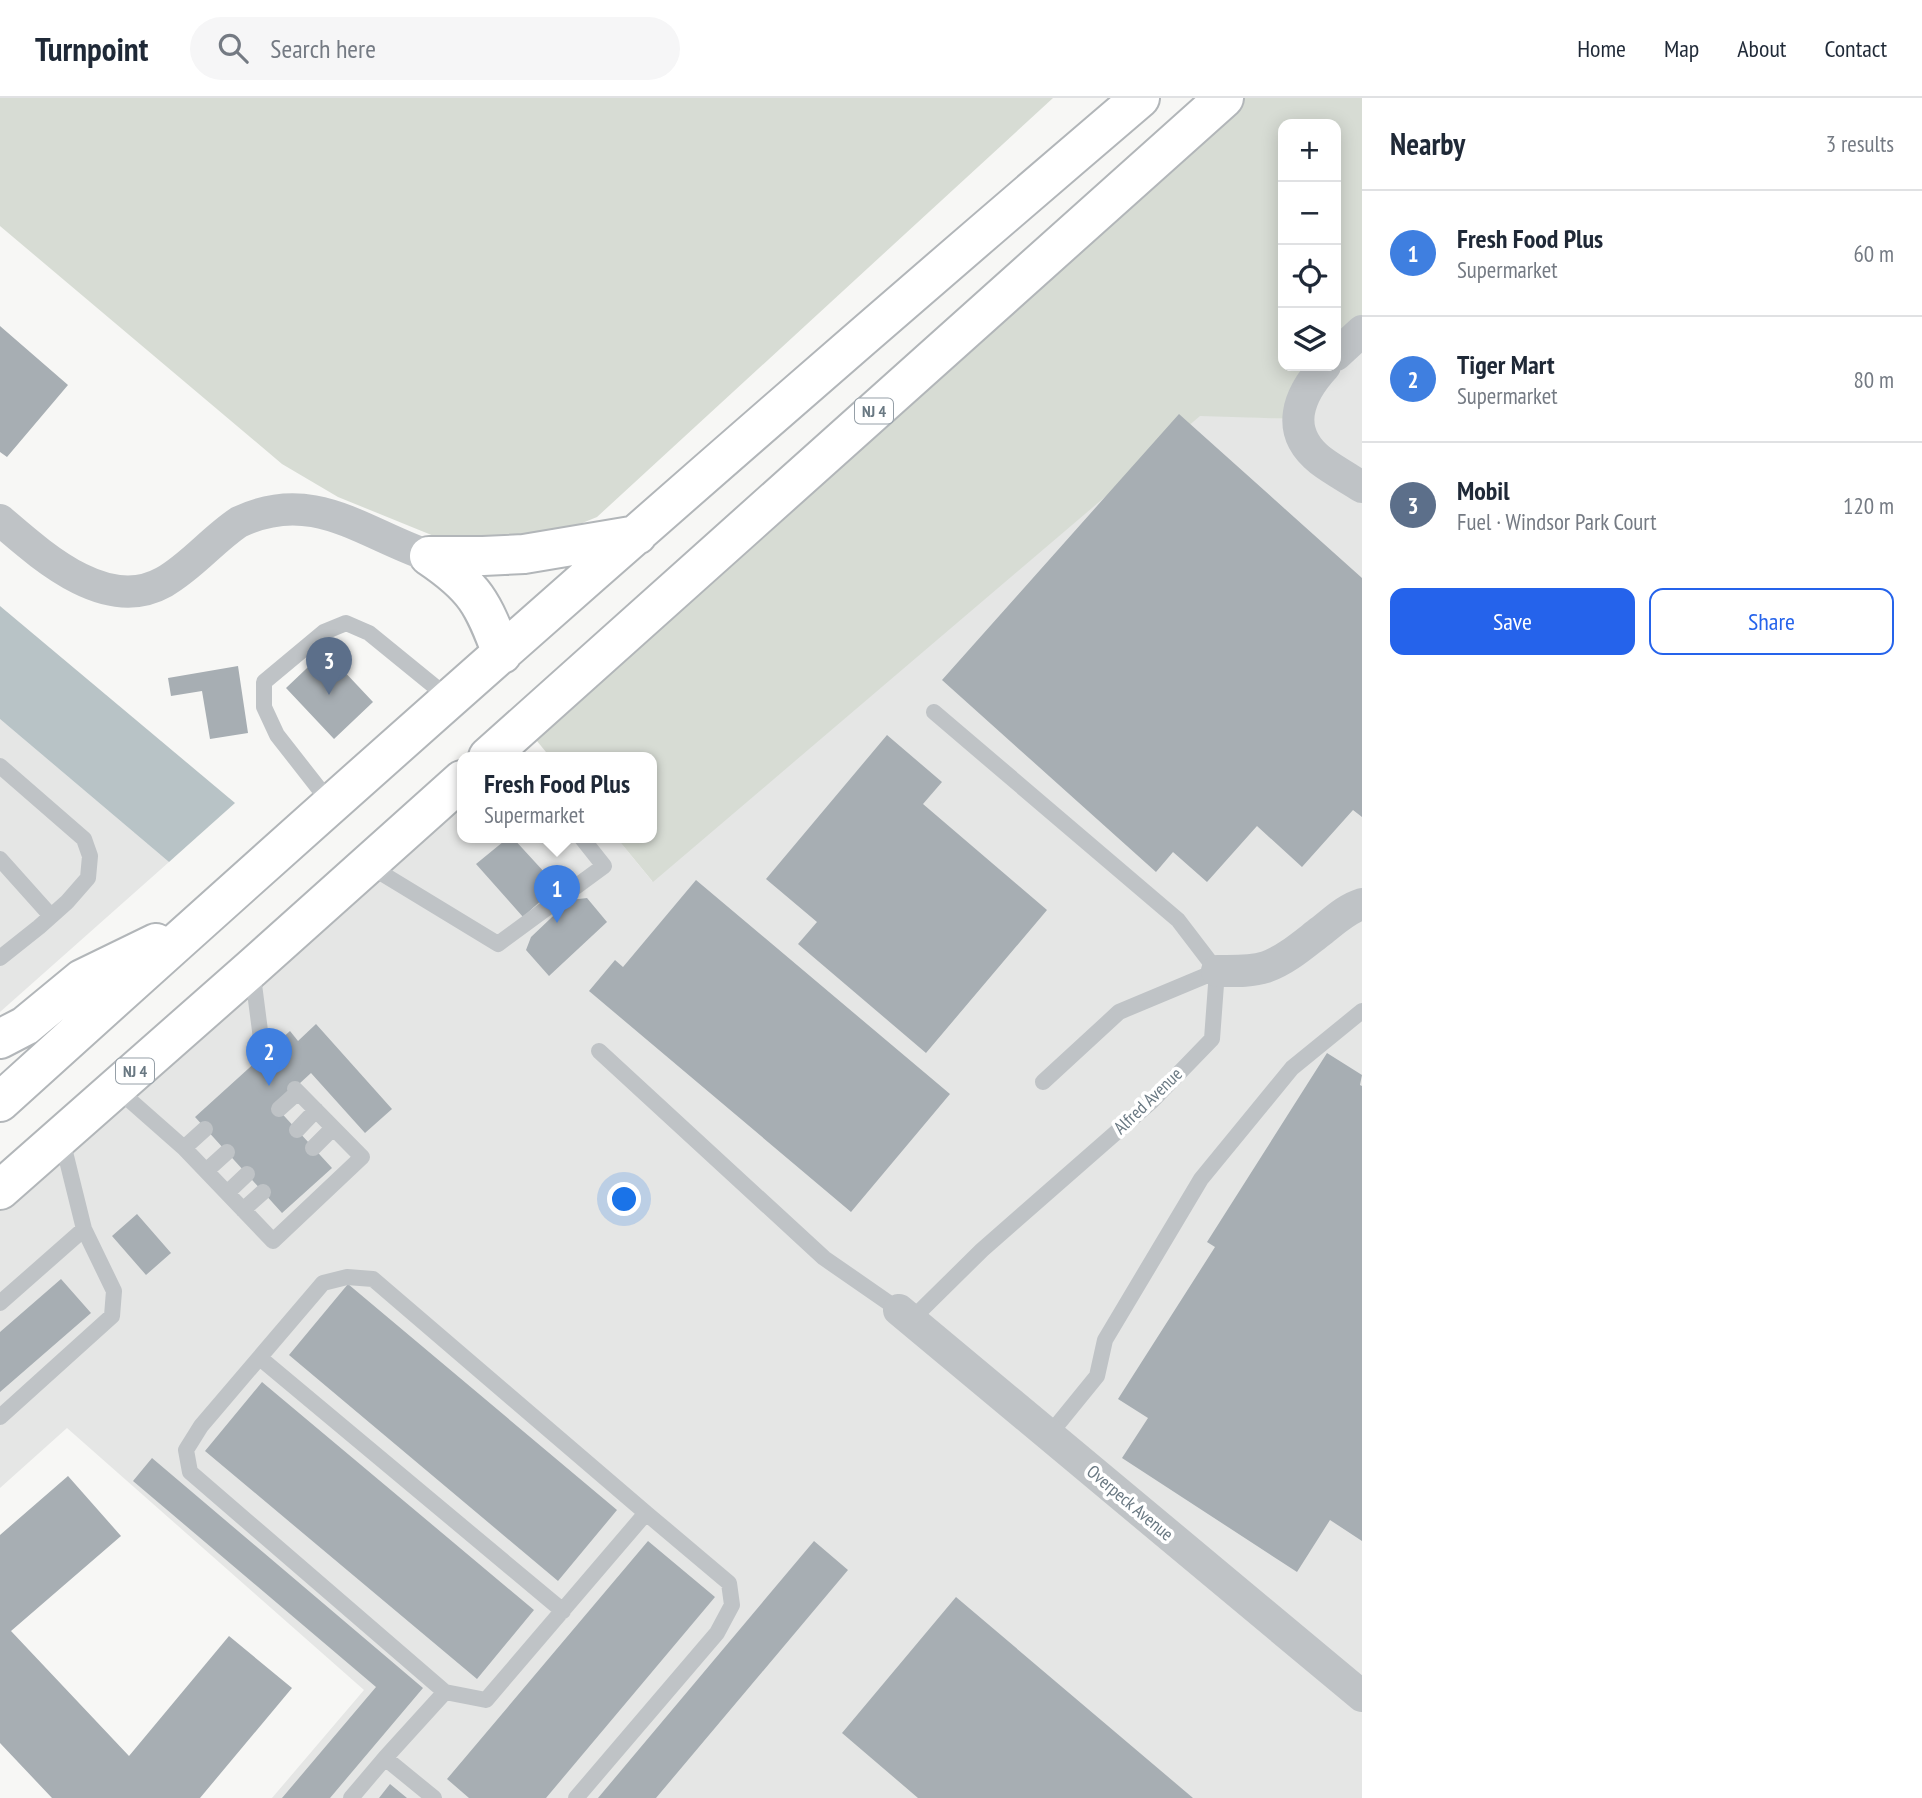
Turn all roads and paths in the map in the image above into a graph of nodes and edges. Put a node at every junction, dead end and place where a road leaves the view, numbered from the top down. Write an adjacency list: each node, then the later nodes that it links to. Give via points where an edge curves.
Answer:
1 (1140, 98): 6 (highway)
2 (1224, 98): 11 (highway, NJ 4)
3 (1320, 371): 4 (street, via 1299,406 1302,438 1319,459)
4 (1362, 487)
5 (0, 520): 7 (street, via 59,566 92,584 120,591 162,583 239,522 277,511 333,515)
6 (637, 535): 7 (highway, via 524,554); 8 (highway)
7 (429, 556): 8 (highway, via 462,580 477,598)
8 (502, 654): 9 (highway)
9 (450, 699): 14 (highway); 14 (lane, via 369,632 346,623 324,632 264,682 264,707 277,735)
10 (934, 712): 23 (lane, via 1178,920)
11 (504, 751)
12 (0, 766): 20 (lane, via 84,839 90,856 88,878)
13 (457, 785): 17 (highway, NJ 4)
14 (331, 804): 19 (highway)
15 (587, 843): 17 (lane, via 604,866 498,944)
16 (0, 859): 20 (lane)
17 (368, 865): 22 (highway, NJ 4)
18 (1362, 904): 23 (street, via 1265,967)
19 (208, 913): 25 (highway, via 82,979 25,1026); 30 (highway)
20 (51, 916): 21 (lane)
21 (0, 958)
22 (261, 960): 27 (lane); 29 (highway, NJ 4)
23 (1217, 971): 28 (lane, via 1119,1012); 48 (lane, Alfred Avenue, via 1212,1039 1152,1101)
24 (1362, 1011): 51 (lane, via 1292,1068 1201,1179 1105,1340 1097,1376)
25 (0, 1040)
26 (599, 1051): 48 (lane, via 824,1258)
27 (263, 1054)
28 (1042, 1082)
29 (116, 1088): 36 (highway, NJ 4); 38 (lane)
30 (0, 1102)
31 (279, 1110): 32 (lane, via 296,1090)
32 (316, 1110): 33 (lane); 35 (lane)
33 (333, 1128): 37 (lane); 45 (lane, via 362,1157 273,1241)
34 (205, 1129): 38 (lane)
35 (297, 1130)
36 (61, 1136): 42 (highway, NJ 4); 46 (lane)
37 (313, 1147)
38 (184, 1149): 40 (lane)
39 (227, 1152): 40 (lane)
40 (206, 1171): 44 (lane)
41 (247, 1174): 44 (lane)
42 (0, 1190)
43 (263, 1192): 45 (lane)
44 (227, 1193): 45 (lane)
45 (243, 1210)
46 (84, 1229): 47 (lane); 50 (lane, via 114,1291 112,1316)
47 (0, 1303)
48 (905, 1315): 51 (street, Overpeck Avenue)
49 (260, 1357): 52 (lane, via 323,1283 347,1277 373,1279); 53 (lane); 54 (lane, via 186,1450 190,1472)
50 (0, 1418)
51 (1049, 1435): 55 (street, Overpeck Avenue)
52 (646, 1513): 53 (lane); 59 (lane, via 729,1583 732,1605 717,1633)
53 (563, 1611): 54 (lane, via 486,1700)
54 (445, 1692): 56 (lane)
55 (1362, 1696)
56 (385, 1758): 57 (lane); 58 (lane)
57 (351, 1798)
58 (435, 1798)
59 (576, 1798)

